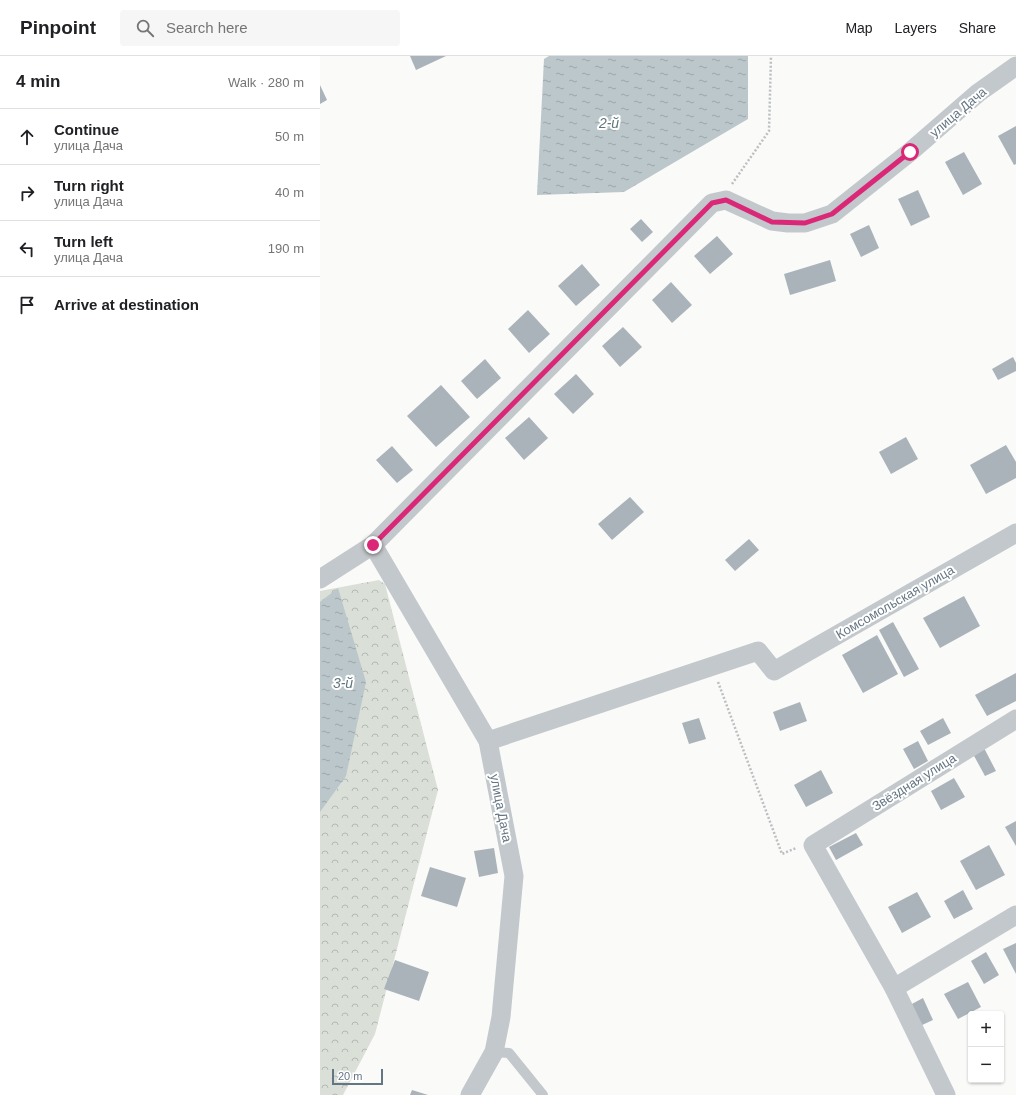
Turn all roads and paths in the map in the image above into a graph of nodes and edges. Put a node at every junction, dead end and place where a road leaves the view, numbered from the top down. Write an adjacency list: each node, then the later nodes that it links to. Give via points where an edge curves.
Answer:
1 (771, 56): 3 (path, via 769,131)
2 (1016, 66): 3 (street, улица Дача, via 978,93 910,152 832,214 805,223 772,222)
3 (721, 200): 5 (street, via 712,203)
4 (1016, 533): 7 (street, Комсомольская улица, via 774,671 758,651)
5 (373, 545): 6 (street); 9 (street, улица Дача)
6 (320, 579)
7 (712, 667): 9 (street); 10 (path, via 782,854)
8 (1016, 719): 10 (street, Звёздная улица)
9 (488, 740): 13 (street, улица Дача, via 514,876 501,1017)
10 (813, 845): 12 (street)
11 (1016, 916): 12 (street)
12 (894, 988): 16 (street)
13 (494, 1052): 14 (street, улица Дача); 15 (lane, via 509,1054)
14 (470, 1095)
15 (543, 1095)
16 (946, 1095)

